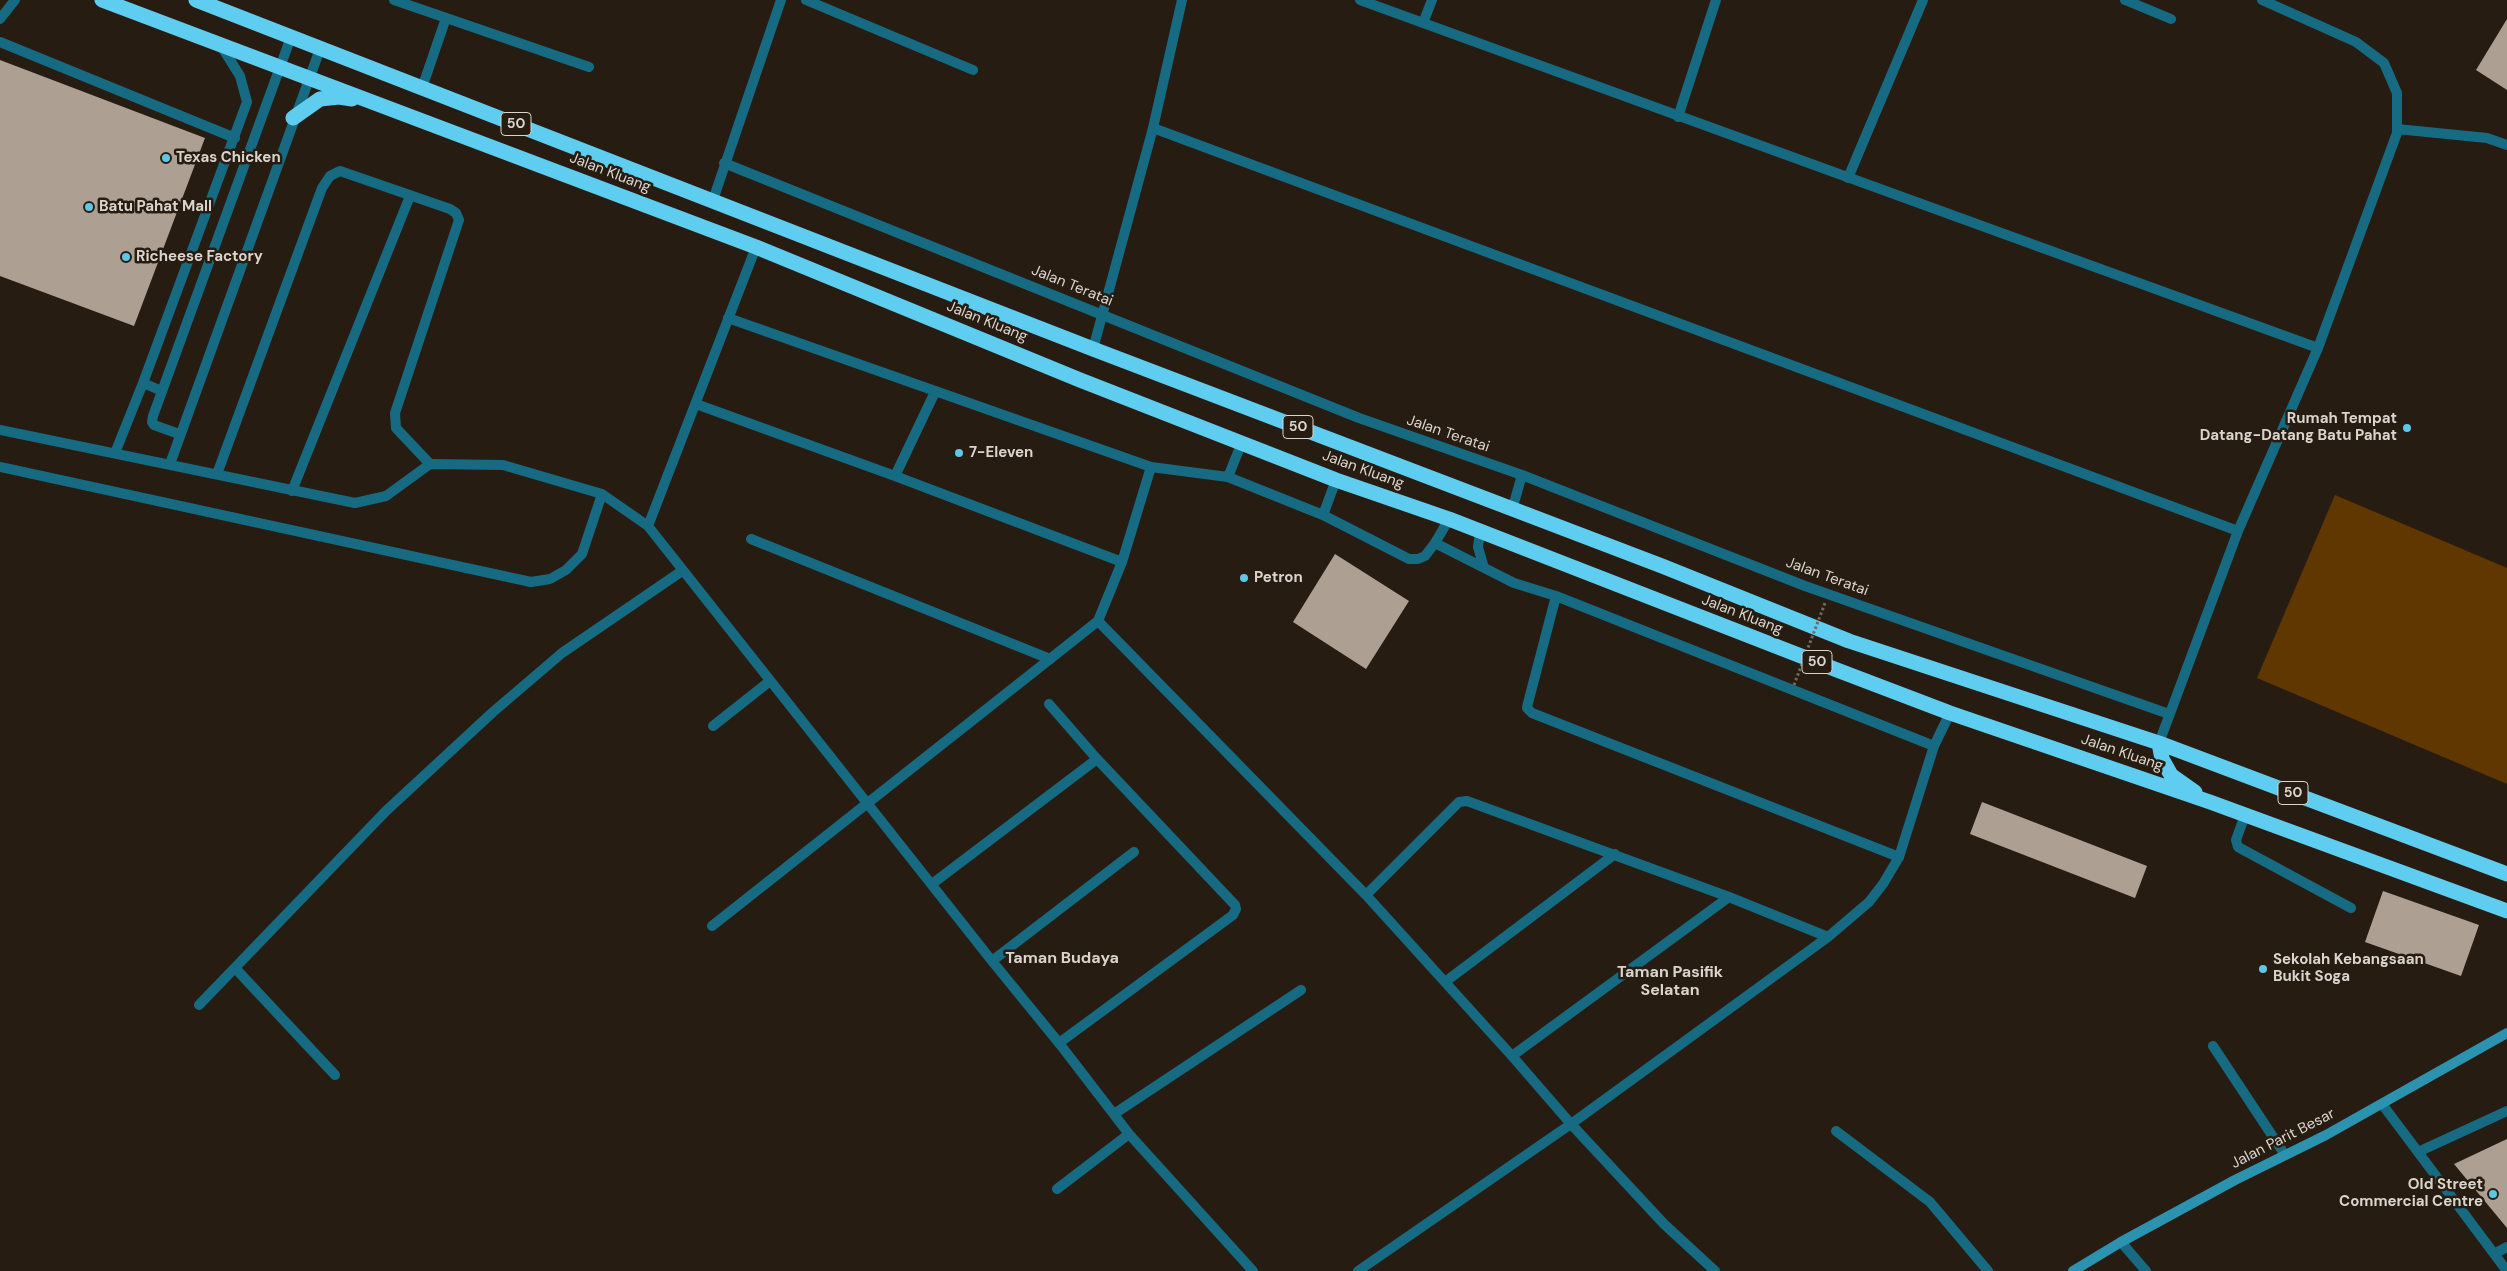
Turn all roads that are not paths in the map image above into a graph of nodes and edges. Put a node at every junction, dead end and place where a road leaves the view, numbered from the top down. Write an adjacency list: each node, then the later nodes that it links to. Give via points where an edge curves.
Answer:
1 (15, 0): 15 (street)
2 (102, 0): 20 (highway, Jalan Kluang / 50)
3 (196, 0): 18 (highway, Jalan Kluang / 50)
4 (394, 0): 14 (street)
5 (781, 0): 34 (street)
6 (806, 0): 24 (street)
7 (1182, 0): 30 (street)
8 (1360, 0): 17 (street)
9 (1432, 0): 17 (street)
10 (1716, 0): 28 (street)
11 (1923, 0): 35 (street)
12 (2125, 0): 16 (street)
13 (2263, 0): 31 (street, via 2356,42 2384,63 2398,93)
14 (446, 18): 23 (street); 26 (street)
15 (0, 19)
16 (2170, 19)
17 (1423, 23): 28 (street)
18 (291, 37): 21 (highway, Jalan Kluang / 50); 22 (street)
19 (0, 42): 32 (street)
20 (220, 44): 22 (highway, Jalan Kluang / 50); 32 (street, via 240,76 247,102)
21 (320, 49): 25 (street); 26 (highway, Jalan Kluang / 50)
22 (280, 67): 25 (highway, Jalan Kluang / 50); 44 (street)
23 (589, 67)
24 (974, 70)
25 (308, 78): 27 (highway, Jalan Kluang / 50); 29 (street)
26 (422, 88): 37 (highway, Jalan Kluang / 50)
27 (376, 103): 29 (highway, via 339,97 320,99); 38 (highway, Jalan Kluang / 50)
28 (1678, 116): 35 (street)
29 (293, 118): 48 (street)
30 (1153, 128): 39 (street); 66 (street)
31 (2397, 129): 33 (street, via 2488,138); 41 (street)
32 (235, 138): 43 (street)
33 (2507, 145)
34 (724, 163): 37 (street); 39 (street, Jalan Teratai)
35 (1848, 178): 41 (street)
36 (410, 196): 52 (street, via 450,210 459,220 395,413 396,428); 55 (street, via 340,171 330,176); 60 (street)
37 (713, 200): 42 (highway, Jalan Kluang / 50)
38 (756, 247): 40 (street); 49 (highway, Jalan Kluang / 50, via 1080,380)
39 (1104, 315): 42 (street); 58 (street, Jalan Teratai, via 1359,418)
40 (728, 318): 45 (street); 46 (street)
41 (2318, 348): 66 (street)
42 (1093, 349): 62 (highway, Jalan Kluang / 50)
43 (143, 383): 44 (street); 50 (street)
44 (162, 391): 48 (street, via 152,422)
45 (936, 392): 54 (street); 56 (street)
46 (696, 404): 56 (street); 65 (street)
47 (0, 430): 50 (street)
48 (179, 434): 51 (street)
49 (1242, 442): 57 (street); 59 (highway, Jalan Kluang / 50)
50 (115, 453): 51 (street)
51 (170, 464): 55 (street)
52 (430, 464): 60 (street, via 386,496 355,503); 61 (street, via 503,465)
53 (0, 467): 61 (street, via 530,582 550,579 566,570 582,554)
54 (1151, 467): 57 (street); 70 (street)
55 (217, 474): 60 (street)
56 (895, 476): 70 (street)
57 (1228, 477): 63 (street)
58 (1521, 477): 62 (street); 79 (street, Jalan Teratai, via 1805,586)
59 (1336, 480): 63 (street); 64 (highway, Jalan Kluang / 50)
60 (292, 490)
61 (602, 494): 65 (street)
62 (1512, 510): 81 (highway, Jalan Kluang / 50, via 1849,641)
63 (1323, 515): 69 (street, via 1409,559 1426,556)
64 (1450, 519): 67 (highway, Jalan Kluang / 50); 69 (street)
65 (648, 526): 72 (street)
66 (2238, 531): 79 (street)
67 (1480, 532): 71 (street, via 1478,547); 78 (highway, Jalan Kluang / 50)
68 (751, 539): 75 (street)
69 (1435, 543): 71 (street)
70 (1122, 562): 74 (street)
71 (1484, 568): 73 (street, via 1514,583)
72 (682, 571): 76 (street); 99 (street, via 562,653 493,712 386,811)
73 (1556, 596): 82 (street); 89 (street, via 1528,703 1527,708 1532,713)
74 (1098, 621): 75 (street); 92 (street)
75 (1050, 659): 85 (street)
76 (770, 681): 80 (street); 85 (street)
77 (1049, 704): 83 (street)
78 (1950, 713): 82 (street); 84 (highway, Jalan Kluang / 50)
79 (2170, 714): 81 (street)
80 (713, 726)
81 (2159, 743): 84 (highway, via 2162,760 2171,775); 90 (highway, Jalan Kluang / 50)
82 (1934, 746): 89 (street)
83 (1097, 759): 91 (street); 104 (street, via 1236,909 1233,915)
84 (2210, 802): 86 (highway, Jalan Kluang / 50)
85 (869, 803): 91 (street); 96 (street)
86 (2245, 815): 94 (street, via 2236,840 2238,848); 95 (highway, Jalan Kluang / 50)
87 (1134, 852): 98 (street)
88 (1615, 854): 92 (street, via 1476,803 1459,802); 93 (street); 100 (street)
89 (1899, 857): 97 (street, via 1869,902)
90 (2507, 874)
91 (932, 884): 98 (street)
92 (1366, 896): 100 (street)
93 (1729, 897): 97 (street); 106 (street)
94 (2351, 908)
95 (2507, 911)
96 (712, 926)
97 (1828, 937): 111 (street)
98 (992, 961): 104 (street)
99 (235, 968): 102 (street); 107 (street)
100 (1445, 982): 106 (street)
101 (1301, 990): 110 (street)
102 (199, 1005)
103 (2507, 1033): 108 (street, Jalan Parit Besar)
104 (1060, 1043): 110 (street)
105 (2214, 1046): 115 (street)
106 (1512, 1056): 111 (street)
107 (335, 1075)
108 (2382, 1104): 114 (street); 115 (street, Jalan Parit Besar)
109 (2507, 1111): 114 (street)
110 (1114, 1114): 113 (street)
111 (1571, 1124): 121 (street); 122 (street, via 1664,1224)
112 (1836, 1131): 123 (street, via 1930,1202)
113 (1129, 1134): 116 (street); 120 (street)
114 (2418, 1152): 119 (street)
115 (2286, 1155): 117 (street, Jalan Parit Besar)
116 (1057, 1189)
117 (2121, 1242): 124 (street, Jalan Parit Besar); 125 (street)
118 (2507, 1247): 119 (street)
119 (2494, 1254): 126 (street)
120 (1253, 1271)
121 (1358, 1271)
122 (1715, 1271)
123 (1988, 1271)
124 (2073, 1271)
125 (2146, 1271)
126 (2507, 1271)

